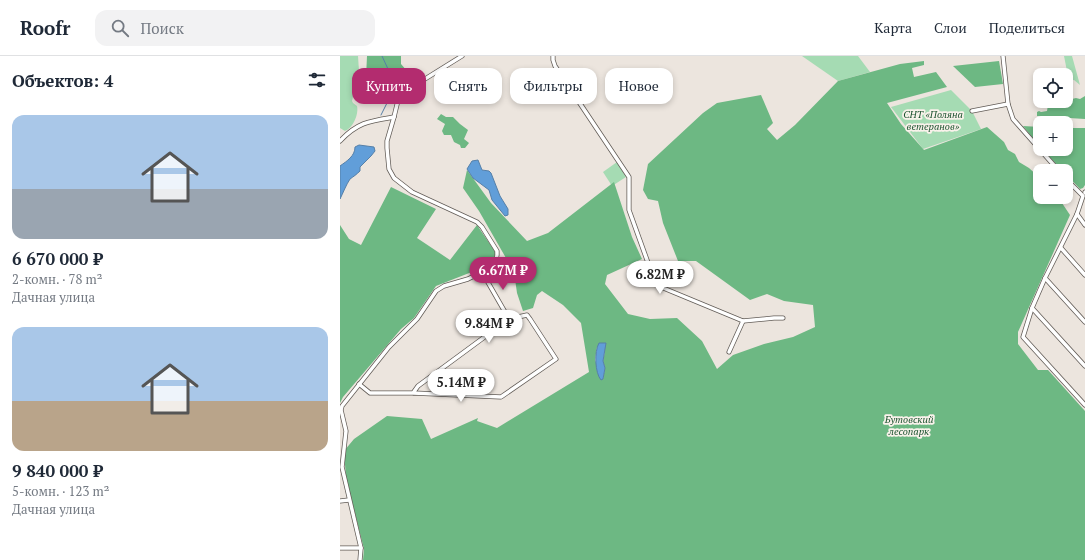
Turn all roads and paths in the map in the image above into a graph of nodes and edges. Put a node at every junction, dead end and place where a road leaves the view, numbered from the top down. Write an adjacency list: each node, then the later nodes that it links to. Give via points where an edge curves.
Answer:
1 (462, 56): 6 (street, via 417,84 404,99 400,92)
2 (553, 56): 20 (street, via 555,66 629,177 629,210 656,285)
3 (1002, 56): 4 (street)
4 (1008, 104): 5 (street); 8 (street, via 1013,119)
5 (972, 111)
6 (394, 118): 7 (street, via 375,120 358,126); 14 (street, via 387,148 391,174 412,192 479,224 497,250 496,260)
7 (340, 141)
8 (1053, 164)
9 (1073, 184): 10 (street)
10 (1084, 193): 11 (street)
11 (1076, 214): 12 (street); 13 (street)
12 (1085, 225)
13 (1061, 248): 15 (street); 16 (street)
14 (482, 272): 19 (street); 24 (street, via 436,291 416,319)
15 (1085, 275)
16 (1045, 278): 17 (street); 21 (street)
17 (1032, 308): 23 (street); 26 (street, via 1024,337)
18 (783, 318): 20 (street)
19 (509, 319): 25 (street, via 418,386); 25 (street, via 526,315 556,359 501,397)
20 (743, 321): 22 (street)
21 (1085, 322)
22 (729, 352)
23 (1085, 366)
24 (359, 384): 25 (street, via 370,393); 27 (street, via 342,406 346,431)
25 (413, 393)
26 (1085, 406)
27 (341, 460): 28 (street)
28 (350, 500): 29 (street); 31 (street)
29 (340, 501)
30 (340, 548): 31 (street)
31 (361, 548): 32 (street)
32 (360, 560)

